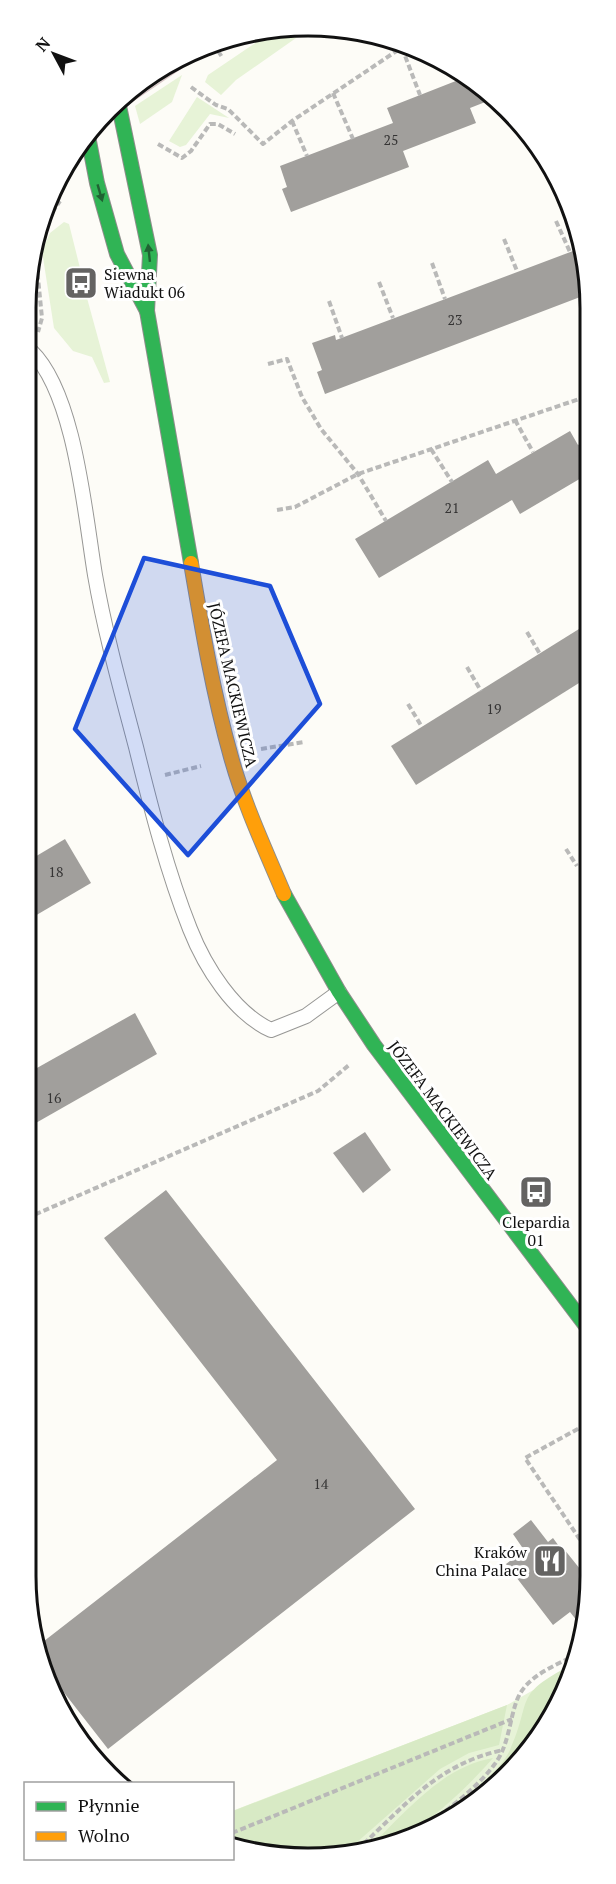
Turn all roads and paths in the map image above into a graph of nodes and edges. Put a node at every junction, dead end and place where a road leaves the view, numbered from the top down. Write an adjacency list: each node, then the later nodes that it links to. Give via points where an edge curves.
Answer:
1 (218, 51): 4 (path)
2 (397, 51): 6 (path)
3 (406, 54): 7 (path)
4 (222, 57)
5 (191, 87): 9 (path, via 228,109 263,144)
6 (333, 93): 9 (path); 11 (path)
7 (420, 95)
8 (120, 112): 26 (street, JÓZEFA MACKIEWICZA, one-way to 8, via 150,255)
9 (291, 121): 14 (path)
10 (236, 134): 12 (path, via 210,124 182,158)
11 (353, 139)
12 (155, 143)
13 (90, 145): 26 (street, JÓZEFA MACKIEWICZA, one-way to 26, via 117,254)
14 (307, 156)
15 (60, 201): 16 (path)
16 (56, 207)
17 (556, 221): 19 (path)
18 (504, 239): 21 (path)
19 (570, 252)
20 (432, 264): 24 (path)
21 (517, 271)
22 (38, 276): 27 (path)
23 (379, 282): 28 (path)
24 (445, 299)
25 (329, 301): 29 (path)
26 (147, 311): 52 (street, JÓZEFA MACKIEWICZA, via 205,647 231,758 285,896)
27 (42, 318)
28 (393, 318)
29 (342, 338)
30 (36, 358): 52 (lane, via 66,420 103,624 155,821 191,931 232,999 254,1022 271,1030 306,1016)
31 (268, 364): 36 (path, via 287,359 302,397 321,429)
32 (580, 399): 33 (path)
33 (515, 420): 34 (path); 35 (path)
34 (431, 449): 36 (path); 37 (path)
35 (533, 452)
36 (358, 474): 38 (path, via 295,507); 39 (path)
37 (452, 482)
38 (277, 510)
39 (386, 521)
40 (527, 632): 41 (path)
41 (540, 654)
42 (467, 667): 43 (path)
43 (480, 691)
44 (408, 704): 45 (path)
45 (422, 727)
46 (303, 742): 47 (path)
47 (274, 746)
48 (186, 770): 49 (path)
49 (175, 773)
50 (566, 849): 51 (path)
51 (577, 866)
52 (339, 992): 53 (street, JÓZEFA MACKIEWICZA)
53 (374, 1045): 54 (path, via 318,1090); 55 (street, JÓZEFA MACKIEWICZA)
54 (36, 1214)
55 (580, 1318)
56 (580, 1428): 57 (path, via 525,1458)
57 (580, 1540)
58 (567, 1659): 59 (path, via 527,1686 518,1698)
59 (512, 1719): 60 (path); 63 (path)
60 (503, 1750): 61 (path, via 482,1778); 64 (path, via 474,1757 444,1772)
61 (451, 1806): 62 (path)
62 (443, 1813)
63 (234, 1832)
64 (366, 1842)

